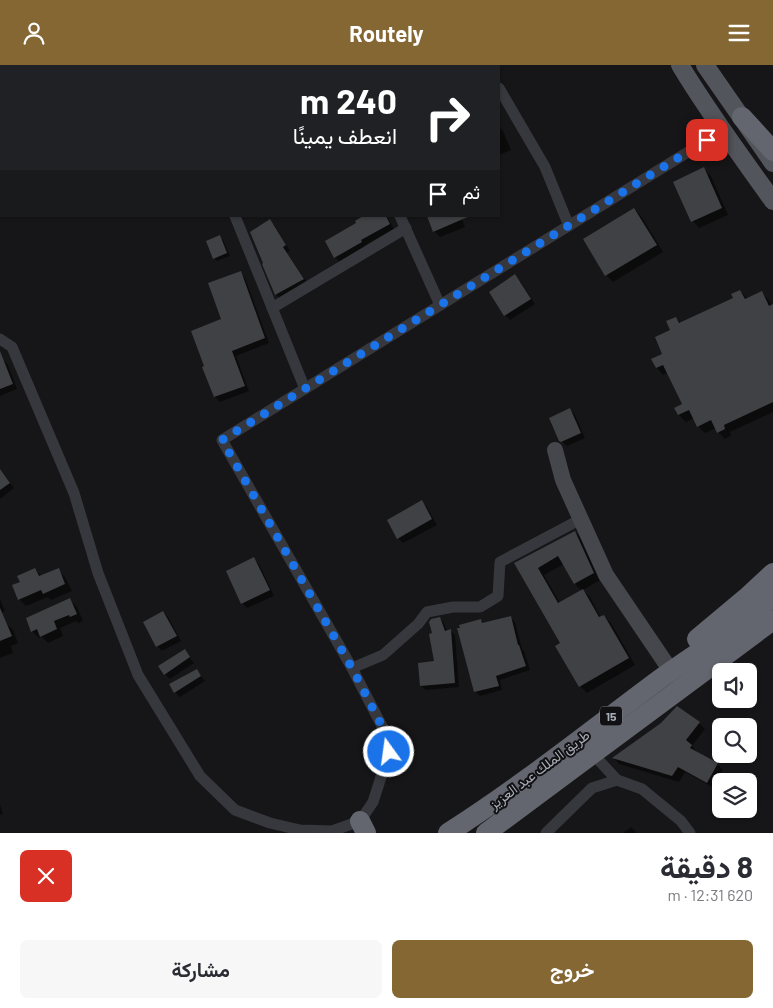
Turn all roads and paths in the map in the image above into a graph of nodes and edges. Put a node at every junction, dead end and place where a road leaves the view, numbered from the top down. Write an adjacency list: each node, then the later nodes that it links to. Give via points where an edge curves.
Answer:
1 (680, 65): 5 (main road)
2 (705, 65): 4 (main road)
3 (500, 90): 11 (street, via 545,167)
4 (742, 117): 6 (highway); 7 (main road)
5 (722, 131): 8 (main road); 11 (street)
6 (773, 151)
7 (773, 163)
8 (773, 201)
9 (400, 217): 12 (street)
10 (239, 218): 14 (street)
11 (569, 226): 13 (street)
12 (406, 228): 13 (street); 14 (street)
13 (440, 305): 16 (street)
14 (272, 308): 16 (street)
15 (0, 339): 28 (street, via 12,347 74,493 98,573 138,675 200,776 235,810 270,823 300,830 332,831)
16 (305, 389): 23 (street, via 222,440)
17 (555, 450): 18 (street, via 563,480)
18 (581, 519): 23 (street, via 500,562 498,596 480,607 453,607 428,612 383,655); 24 (street, via 606,575)
19 (773, 573): 24 (highway, via 687,648)
20 (773, 597): 24 (highway, طريق الملك عبد العزيز / 15)
21 (773, 620): 25 (highway, طريق الملك عبد العزيز / 15)
22 (773, 627): 25 (highway)
23 (352, 668): 28 (street, via 387,736 389,752)
24 (671, 671): 29 (highway, طريق الملك عبد العزيز / 15, via 484,811)
25 (699, 675): 26 (highway, طريق الملك عبد العزيز / 15)
26 (593, 754): 27 (street); 30 (highway, طريق الملك عبد العزيز / 15)
27 (617, 780): 31 (street, via 592,788); 32 (street, via 642,789 681,821)
28 (363, 827)
29 (448, 833)
30 (486, 833)
31 (546, 833)
32 (690, 833)

